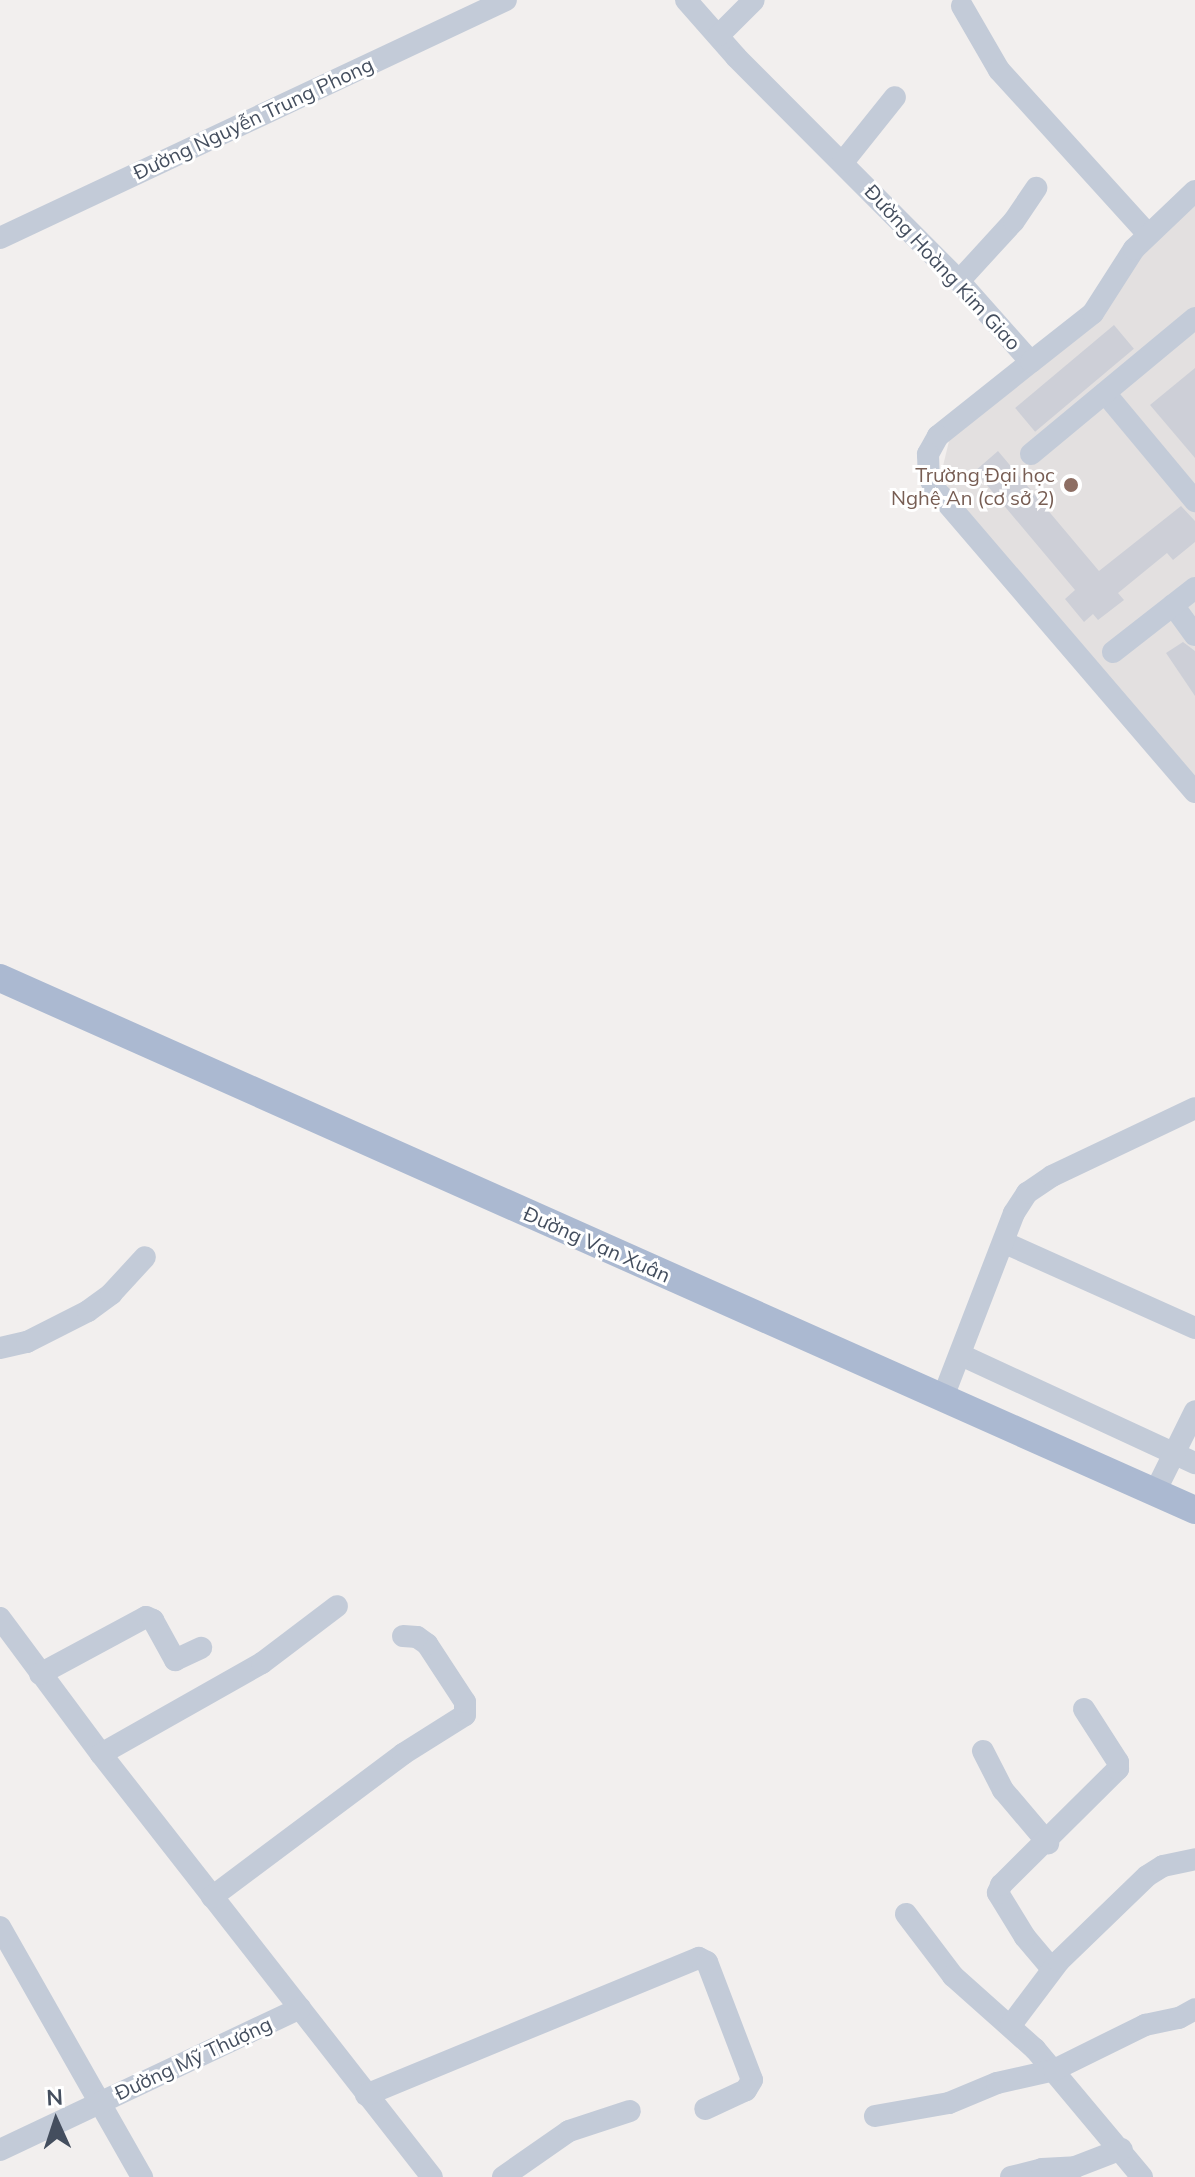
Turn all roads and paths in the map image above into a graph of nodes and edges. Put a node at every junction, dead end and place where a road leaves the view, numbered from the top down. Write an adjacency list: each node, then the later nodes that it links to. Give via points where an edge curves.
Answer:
1 (506, 0): 11 (street, Đường Nguyễn Trung Phong)
2 (686, 0): 5 (street, Đường Hoàng Kim Giao)
3 (754, 0): 5 (street)
4 (962, 6): 10 (street, via 999,70)
5 (719, 35): 7 (street, Đường Hoàng Kim Giao)
6 (895, 97): 7 (street)
7 (843, 162): 12 (street, Đường Hoàng Kim Giao)
8 (1036, 188): 12 (street, via 1014,221)
9 (1195, 191): 10 (street)
10 (1147, 233): 14 (street, via 1093,313)
11 (0, 238)
12 (959, 281): 14 (street, Đường Hoàng Kim Giao)
13 (1195, 318): 15 (street)
14 (1031, 362): 22 (street, Đường Hoàng Kim Giao, via 938,436 928,454 929,477)
15 (1105, 393): 16 (street); 17 (street)
16 (1031, 454)
17 (1190, 486)
18 (1195, 588): 19 (street)
19 (1173, 605): 20 (street); 21 (street)
20 (1195, 635)
21 (1113, 652)
22 (1195, 792)
23 (0, 978): 30 (main road, Đường Vạn Xuân)
24 (1195, 1108): 25 (street, via 1027,1193)
25 (1005, 1243): 27 (street); 29 (street)
26 (145, 1257): 28 (street, via 88,1311 27,1342)
27 (1195, 1328)
28 (0, 1348)
29 (961, 1355): 30 (street); 32 (street)
30 (943, 1397): 34 (main road, Đường Vạn Xuân)
31 (1195, 1411): 32 (street)
32 (1174, 1454): 33 (street); 34 (street)
33 (1195, 1463)
34 (1155, 1492): 35 (main road, Đường Vạn Xuân)
35 (1195, 1510)
36 (337, 1606): 43 (street, via 262,1663)
37 (0, 1618): 40 (street)
38 (403, 1636): 46 (street, via 427,1644 465,1702 465,1715 403,1754)
39 (201, 1648): 40 (street, via 175,1660 153,1620 146,1617)
40 (40, 1674): 43 (street)
41 (1084, 1709): 44 (street, via 1118,1769)
42 (983, 1751): 44 (street, via 1003,1790)
43 (101, 1754): 46 (street)
44 (1048, 1843): 49 (street, via 998,1893)
45 (1195, 1859): 49 (street, via 1154,1870)
46 (212, 1897): 50 (street)
47 (906, 1914): 52 (street, via 953,1976)
48 (0, 1927): 55 (street)
49 (1052, 1969): 52 (street)
50 (300, 2008): 54 (street); 55 (street, Đường Mỹ Thượng)
51 (1195, 2009): 53 (street, via 1145,2025)
52 (1011, 2025): 53 (street)
53 (1054, 2070): 58 (street, via 997,2083 949,2103); 59 (street)
54 (366, 2095): 56 (street, via 699,1958 707,1962 752,2080 746,2090); 62 (street)
55 (101, 2101): 60 (street, Đường Mỹ Thượng); 63 (street)
56 (705, 2109)
57 (630, 2111): 64 (street, via 569,2131)
58 (875, 2116)
59 (1122, 2149): 61 (street); 66 (street)
60 (0, 2150)
61 (1061, 2173): 65 (street, via 1034,2170)
62 (421, 2174)
63 (142, 2177)
64 (503, 2177)
65 (1011, 2177)
66 (1142, 2177)

